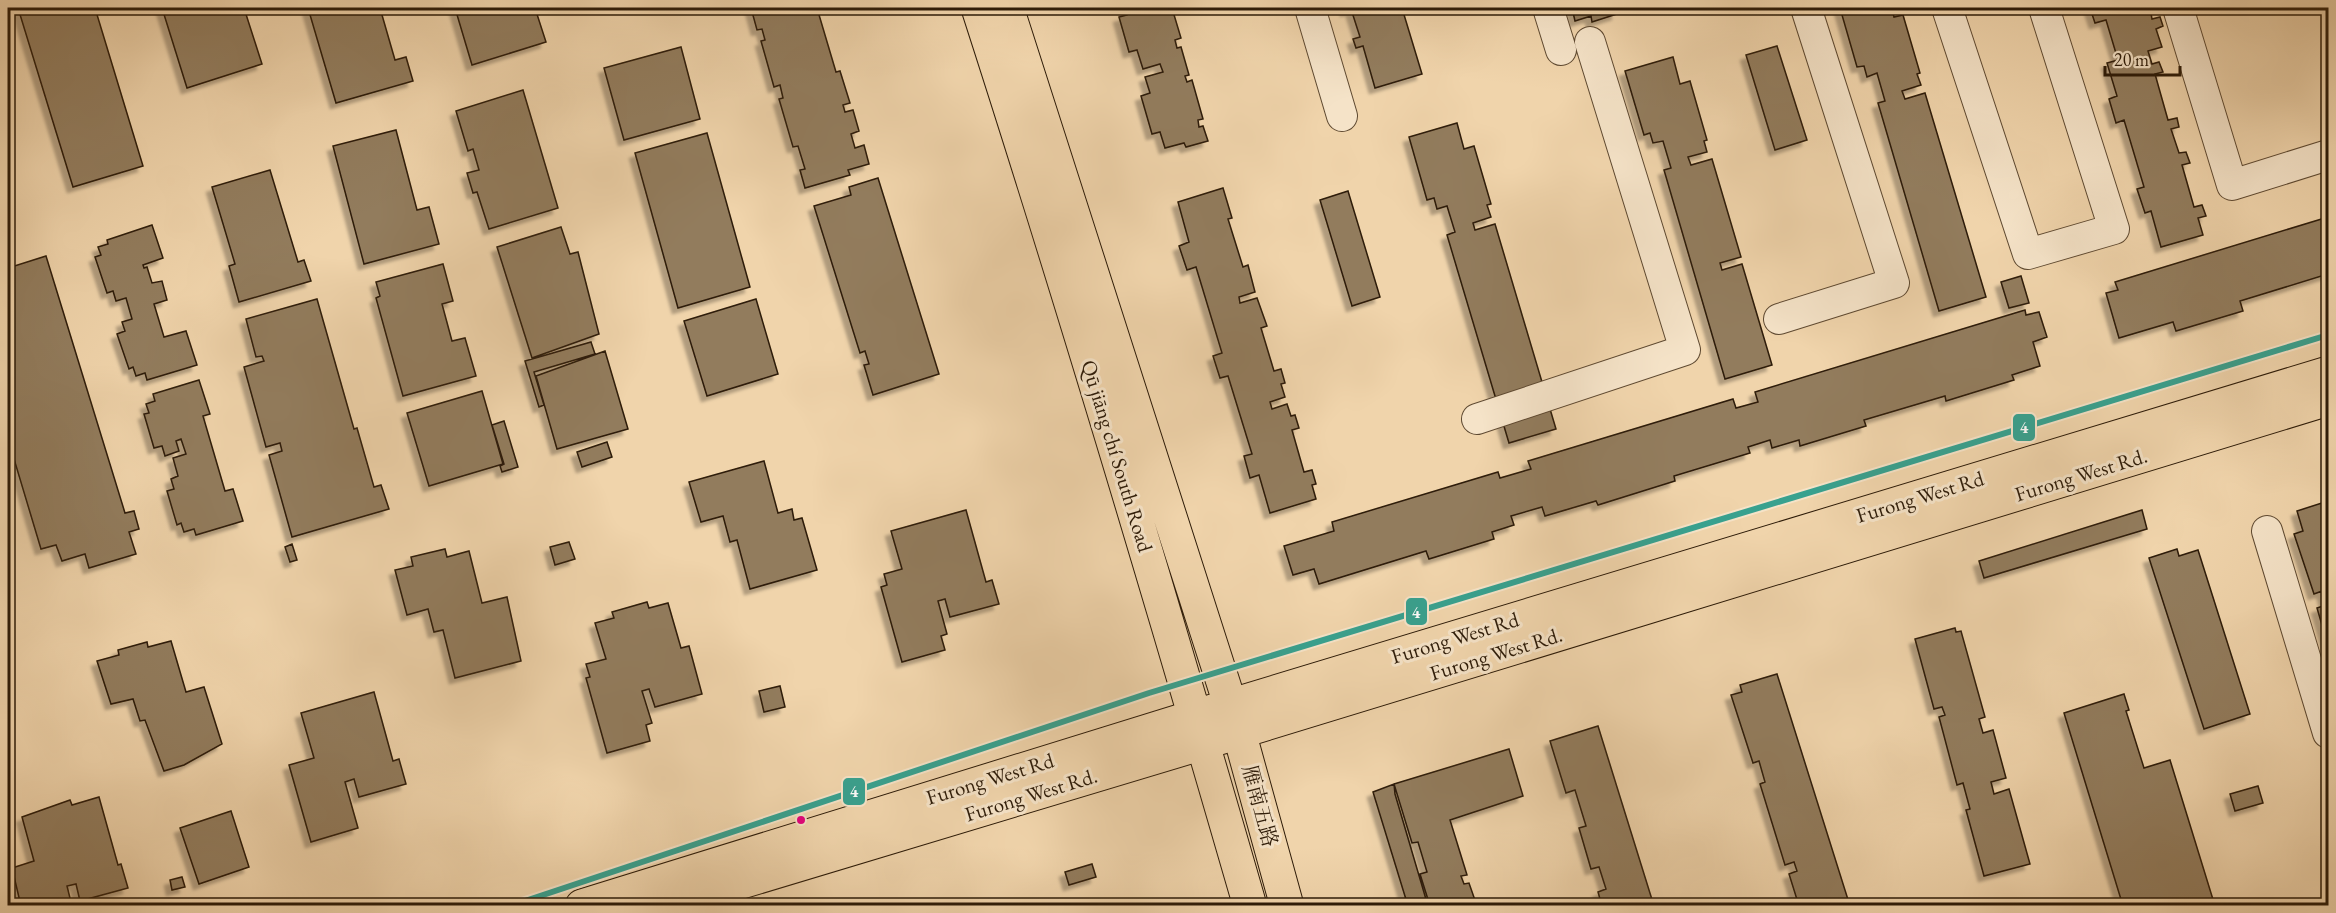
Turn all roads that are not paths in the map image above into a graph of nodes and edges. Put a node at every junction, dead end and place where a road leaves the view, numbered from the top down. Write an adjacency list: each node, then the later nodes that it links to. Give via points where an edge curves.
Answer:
1 (978, 8): 19 (main road, Qū jiāng chí South Road)
2 (1007, 8): 18 (main road, Qū jiāng chí South Road)
3 (1310, 8): 11 (street)
4 (1548, 8): 10 (street)
5 (1806, 8): 13 (street, via 1894,283)
6 (1947, 8): 7 (street, via 2028,254 2114,229)
7 (2044, 8)
8 (2178, 8): 12 (street, via 2232,185)
9 (1590, 42): 16 (street, via 1685,350)
10 (1561, 50)
11 (1342, 116)
12 (2328, 155)
13 (1779, 319)
14 (2328, 373): 18 (main road, Furong West Rd)
15 (2328, 399): 18 (main road, Furong West Rd.)
16 (1477, 420)
17 (2267, 531): 20 (street)
18 (1235, 719): 19 (main road, Furong West Rd); 24 (main road, 雁南五路)
19 (1200, 730): 21 (main road, Furong West Rd); 22 (main road, Furong West Rd.); 23 (main road, Qū jiāng chí South Road)
20 (2328, 733)
21 (582, 906)
22 (662, 906)
23 (1250, 906)
24 (1287, 906)

